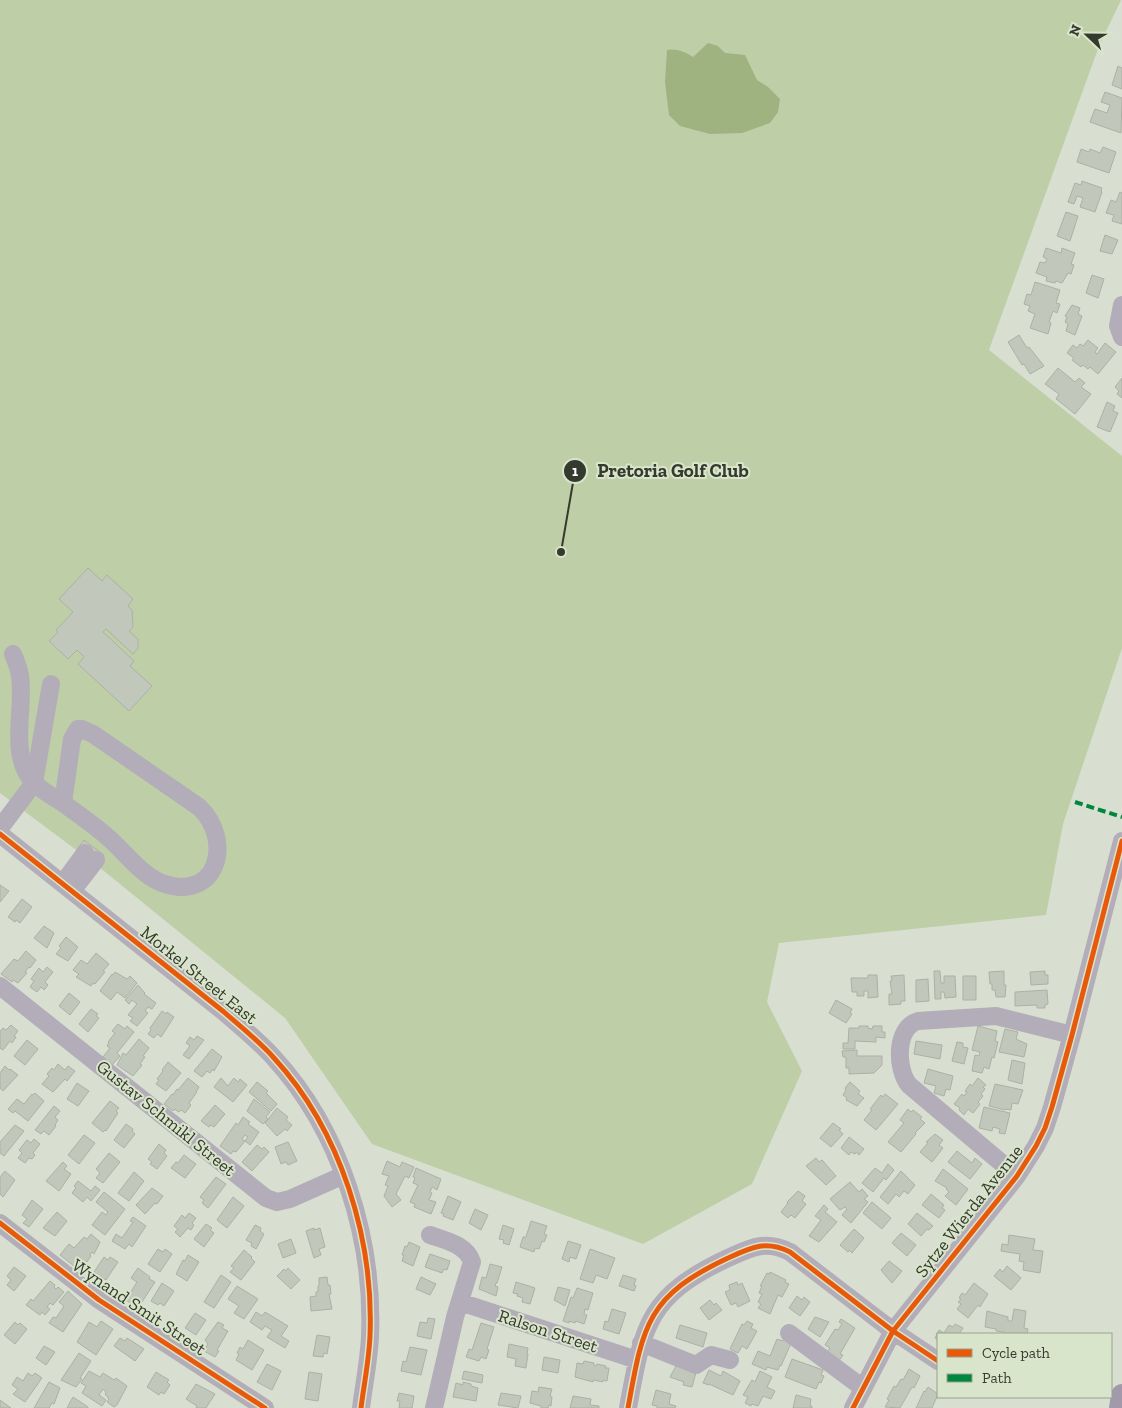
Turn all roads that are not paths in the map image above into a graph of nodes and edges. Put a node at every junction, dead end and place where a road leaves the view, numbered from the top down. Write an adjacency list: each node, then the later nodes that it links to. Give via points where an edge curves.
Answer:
1 (1122, 305): 2 (street, via 1118,326)
2 (1122, 337)
3 (13, 654): 5 (street, via 20,677 21,755)
4 (51, 684): 5 (street)
5 (34, 783): 6 (street); 7 (street)
6 (63, 803): 10 (street); 10 (street, via 72,739 82,729 199,806 216,834 217,847 211,874 202,882 189,886 160,882)
7 (0, 828)
8 (0, 834): 11 (street, Morkel Street East)
9 (1122, 842): 13 (street, Sytze Wierda Avenue)
10 (98, 847): 11 (street)
11 (68, 887): 14 (street, Morkel Street East, via 224,1012 275,1059 317,1118)
12 (0, 986): 14 (street, Gustav Schmikl Street, via 266,1198 277,1202 290,1199)
13 (1072, 1035): 15 (street, Sytze Wierda Avenue, via 1045,1128); 15 (street, via 996,1016 918,1021 902,1034 904,1079)
14 (344, 1175): 28 (street, Morkel Street East, via 363,1238 369,1292 370,1337)
15 (1017, 1176): 19 (street, Sytze Wierda Avenue)
16 (0, 1223): 27 (street, Wynand Smit Street, via 99,1300)
17 (430, 1234): 18 (street, via 459,1246 470,1256 472,1262)
18 (460, 1302): 22 (street, Ralson Street); 29 (street)
19 (893, 1331): 21 (street, via 790,1252 769,1245 742,1252 681,1284 656,1310); 24 (street); 25 (street, Sytze Wierda Avenue)
20 (789, 1333): 25 (street)
21 (641, 1343): 22 (street); 23 (street, via 696,1365 711,1356)
22 (637, 1360): 30 (street)
23 (730, 1360)
24 (937, 1360)
25 (863, 1388): 31 (street, Sytze Wierda Avenue)
26 (1122, 1395): 32 (main road)
27 (265, 1408)
28 (361, 1408)
29 (434, 1408)
30 (628, 1408)
31 (853, 1408)
32 (1120, 1408)

